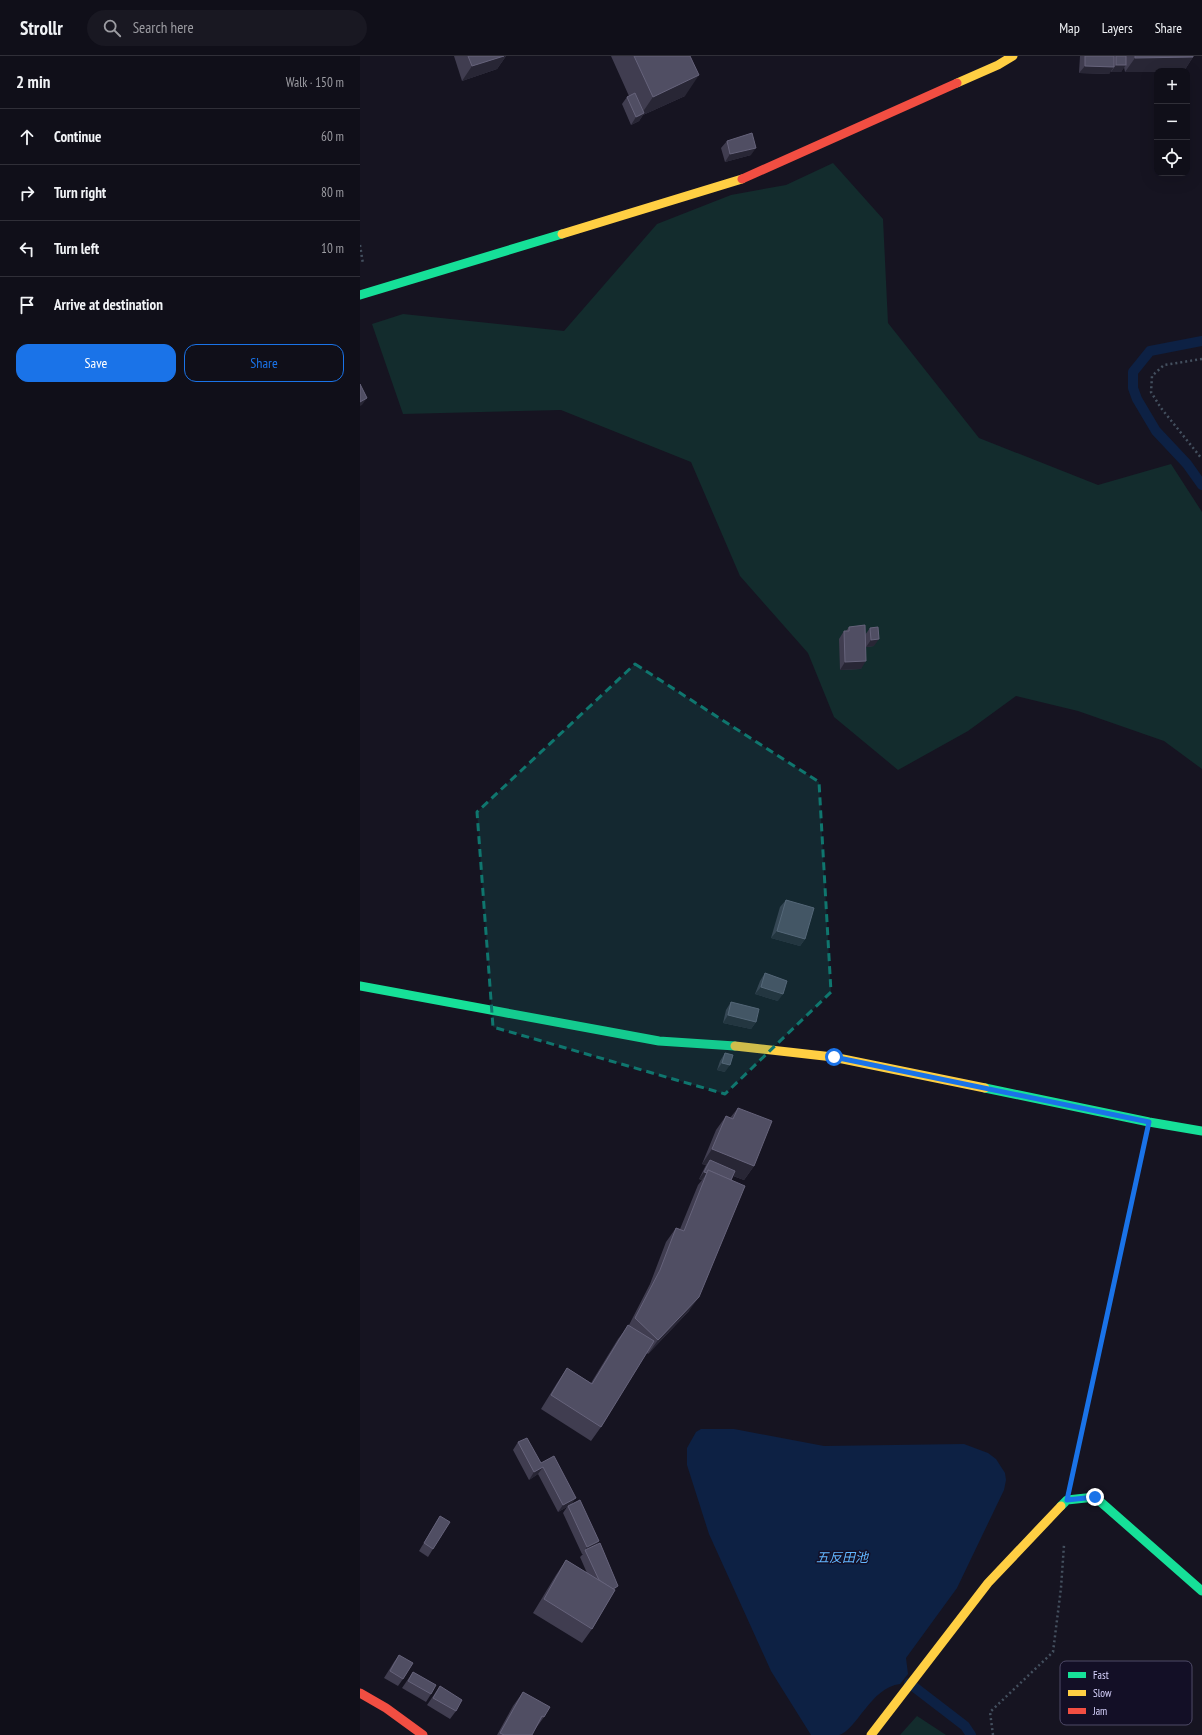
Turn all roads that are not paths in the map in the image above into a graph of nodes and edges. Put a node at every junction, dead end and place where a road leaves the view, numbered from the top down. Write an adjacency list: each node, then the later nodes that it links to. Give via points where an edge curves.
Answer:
1 (1013, 56): 2 (street, via 750,177)
2 (360, 295)
3 (360, 986): 4 (street, via 604,1032 659,1040 756,1047 834,1057)
4 (1202, 1131)
5 (1202, 1591): 8 (street, via 1095,1497 1067,1500 988,1583)
6 (360, 1693): 7 (street)
7 (423, 1735)
8 (871, 1735)

